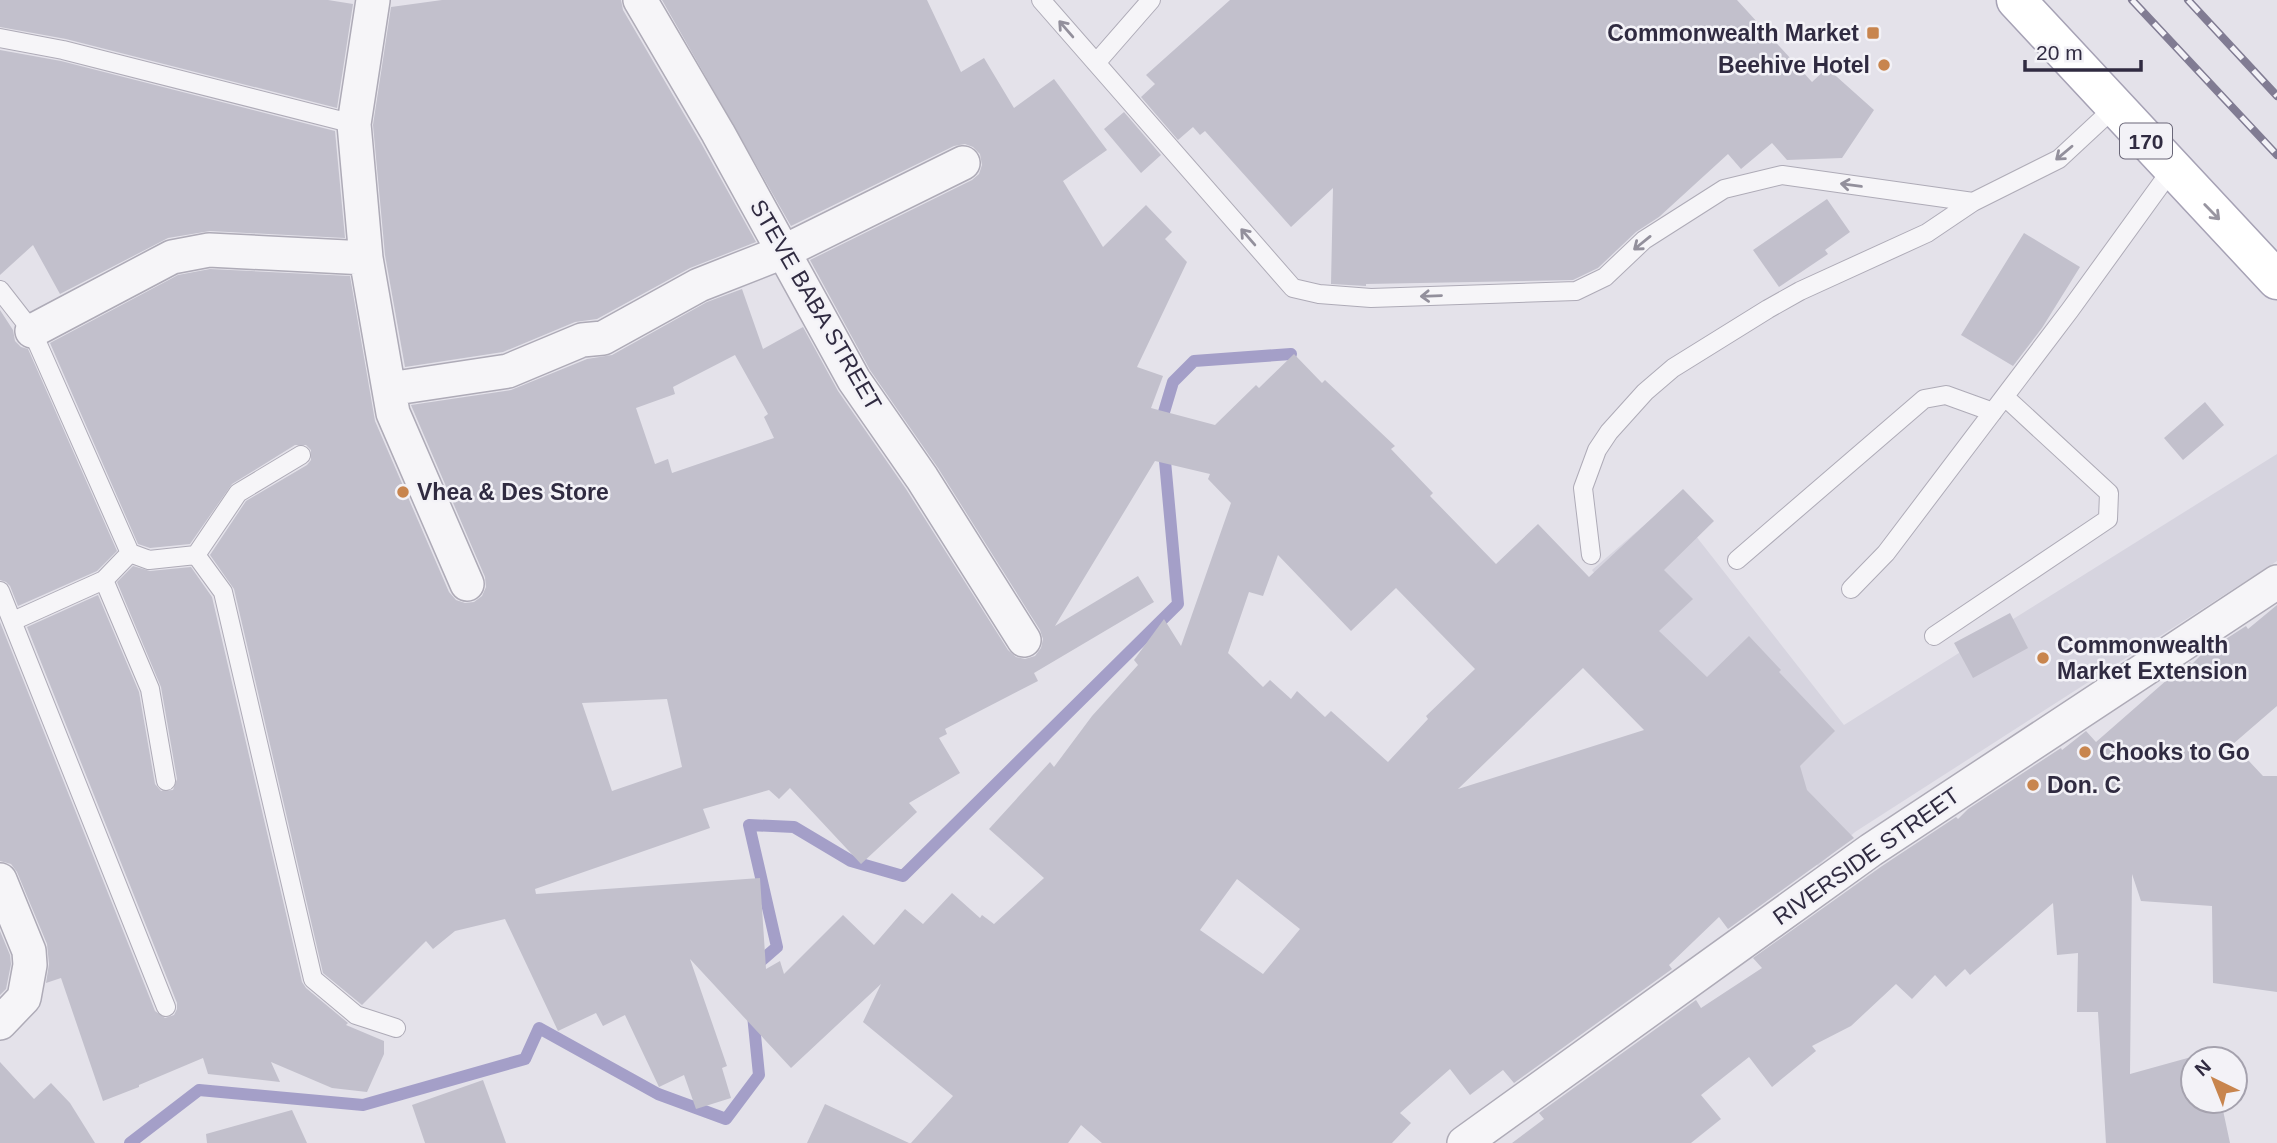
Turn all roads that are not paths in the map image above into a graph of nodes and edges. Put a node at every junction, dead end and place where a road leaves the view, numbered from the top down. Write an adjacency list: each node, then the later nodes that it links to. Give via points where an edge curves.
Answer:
1 (373, 0): 9 (street)
2 (640, 0): 13 (street, STEVE BABA STREET)
3 (1041, 0): 7 (lane, one-way to 3)
4 (1151, 0): 7 (lane)
5 (2016, 0): 8 (main road, 170)
6 (0, 38): 9 (lane)
7 (1097, 63): 12 (lane, one-way to 7, via 1782,175 1724,188 1644,240 1605,277 1576,291 1371,298 1319,294 1293,288)
8 (2115, 107): 11 (main road, 170); 12 (lane, one-way to 12, via 2059,159)
9 (354, 124): 14 (street)
10 (963, 163): 13 (street)
11 (2172, 169): 15 (main road, 170, one-way to 15); 19 (lane)
12 (1973, 202): 24 (lane, via 1927,233 1789,297 1673,368 1644,392 1597,450 1583,488)
13 (783, 252): 18 (street, via 699,285 603,338 582,340 508,371); 33 (street, STEVE BABA STREET, via 854,380)
14 (366, 258): 17 (street, via 208,250 172,257); 18 (street)
15 (2277, 280)
16 (0, 290): 17 (lane)
17 (32, 331): 22 (lane)
18 (389, 390): 28 (street, via 393,413)
19 (2005, 397): 20 (lane); 32 (lane, via 2109,493 2108,519)
20 (1993, 412): 25 (lane, via 1946,396 1923,399); 29 (lane, via 1886,553)
21 (302, 455): 23 (lane, via 238,492)
22 (131, 553): 23 (lane, via 149,560); 26 (lane)
23 (196, 555): 38 (lane, via 223,592 313,979 356,1015)
24 (1591, 555)
25 (1737, 560)
26 (104, 580): 31 (lane); 34 (lane, via 150,689)
27 (2277, 582): 39 (street, RIVERSIDE STREET, via 1871,850)
28 (467, 584)
29 (1851, 589)
30 (0, 591): 31 (lane)
31 (13, 621): 36 (lane)
32 (1934, 636)
33 (1024, 640)
34 (166, 781)
35 (0, 880): 37 (street, via 29,951 30,965 24,998)
36 (166, 1007)
37 (0, 1023)
38 (396, 1028)
39 (1464, 1143)

